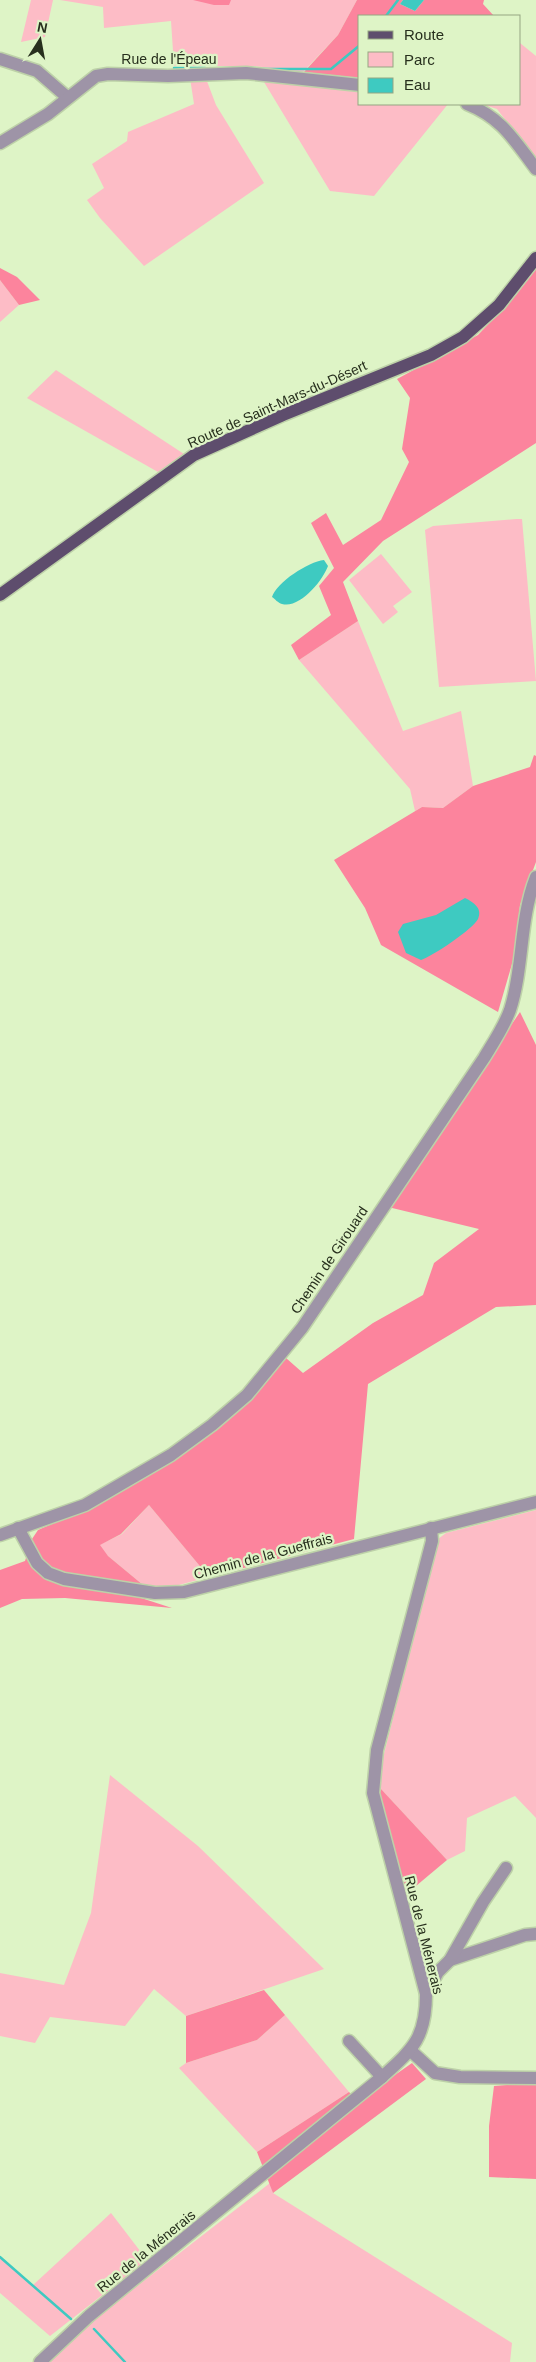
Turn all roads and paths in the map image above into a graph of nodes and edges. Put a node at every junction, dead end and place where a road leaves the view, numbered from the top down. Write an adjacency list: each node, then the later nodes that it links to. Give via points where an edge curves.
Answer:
1 (0, 59): 3 (street, via 37,71)
2 (358, 85): 3 (street, Rue de l'Épeau, via 246,73 108,74 96,76)
3 (67, 97): 5 (street, Rue de l'Épeau, via 48,114)
4 (470, 105): 6 (street, via 500,122)
5 (0, 143)
6 (536, 169)
7 (536, 258): 8 (main road, Route de Saint-Mars-du-Désert, via 499,305 463,337 432,355 282,415 203,451 162,477)
8 (0, 595)
9 (536, 877): 11 (street, Chemin de Girouard, via 528,898 516,986 504,1025 302,1328 278,1359 247,1395 171,1455 85,1505)
10 (536, 1502): 12 (street, Chemin de la Gueffrais)
11 (18, 1528): 12 (street, Chemin de la Gueffrais, via 37,1563 54,1576 168,1594); 13 (street, Chemin de Girouard)
12 (431, 1528): 17 (street, Rue de la Ménerais, via 432,1541 378,1750 373,1793)
13 (0, 1535)
14 (506, 1868): 16 (street)
15 (536, 1934): 16 (street)
16 (450, 1960): 18 (street)
17 (418, 1966): 18 (street); 19 (street, Rue de la Ménerais)
18 (438, 1972): 19 (street)
19 (426, 1994): 21 (street, Rue de la Ménerais, via 426,2018)
20 (349, 2041): 22 (street)
21 (411, 2051): 22 (street, Rue de la Ménerais); 23 (street, via 435,2073 460,2077)
22 (382, 2077): 24 (street, Rue de la Ménerais, via 89,2316)
23 (536, 2078)
24 (40, 2362)

